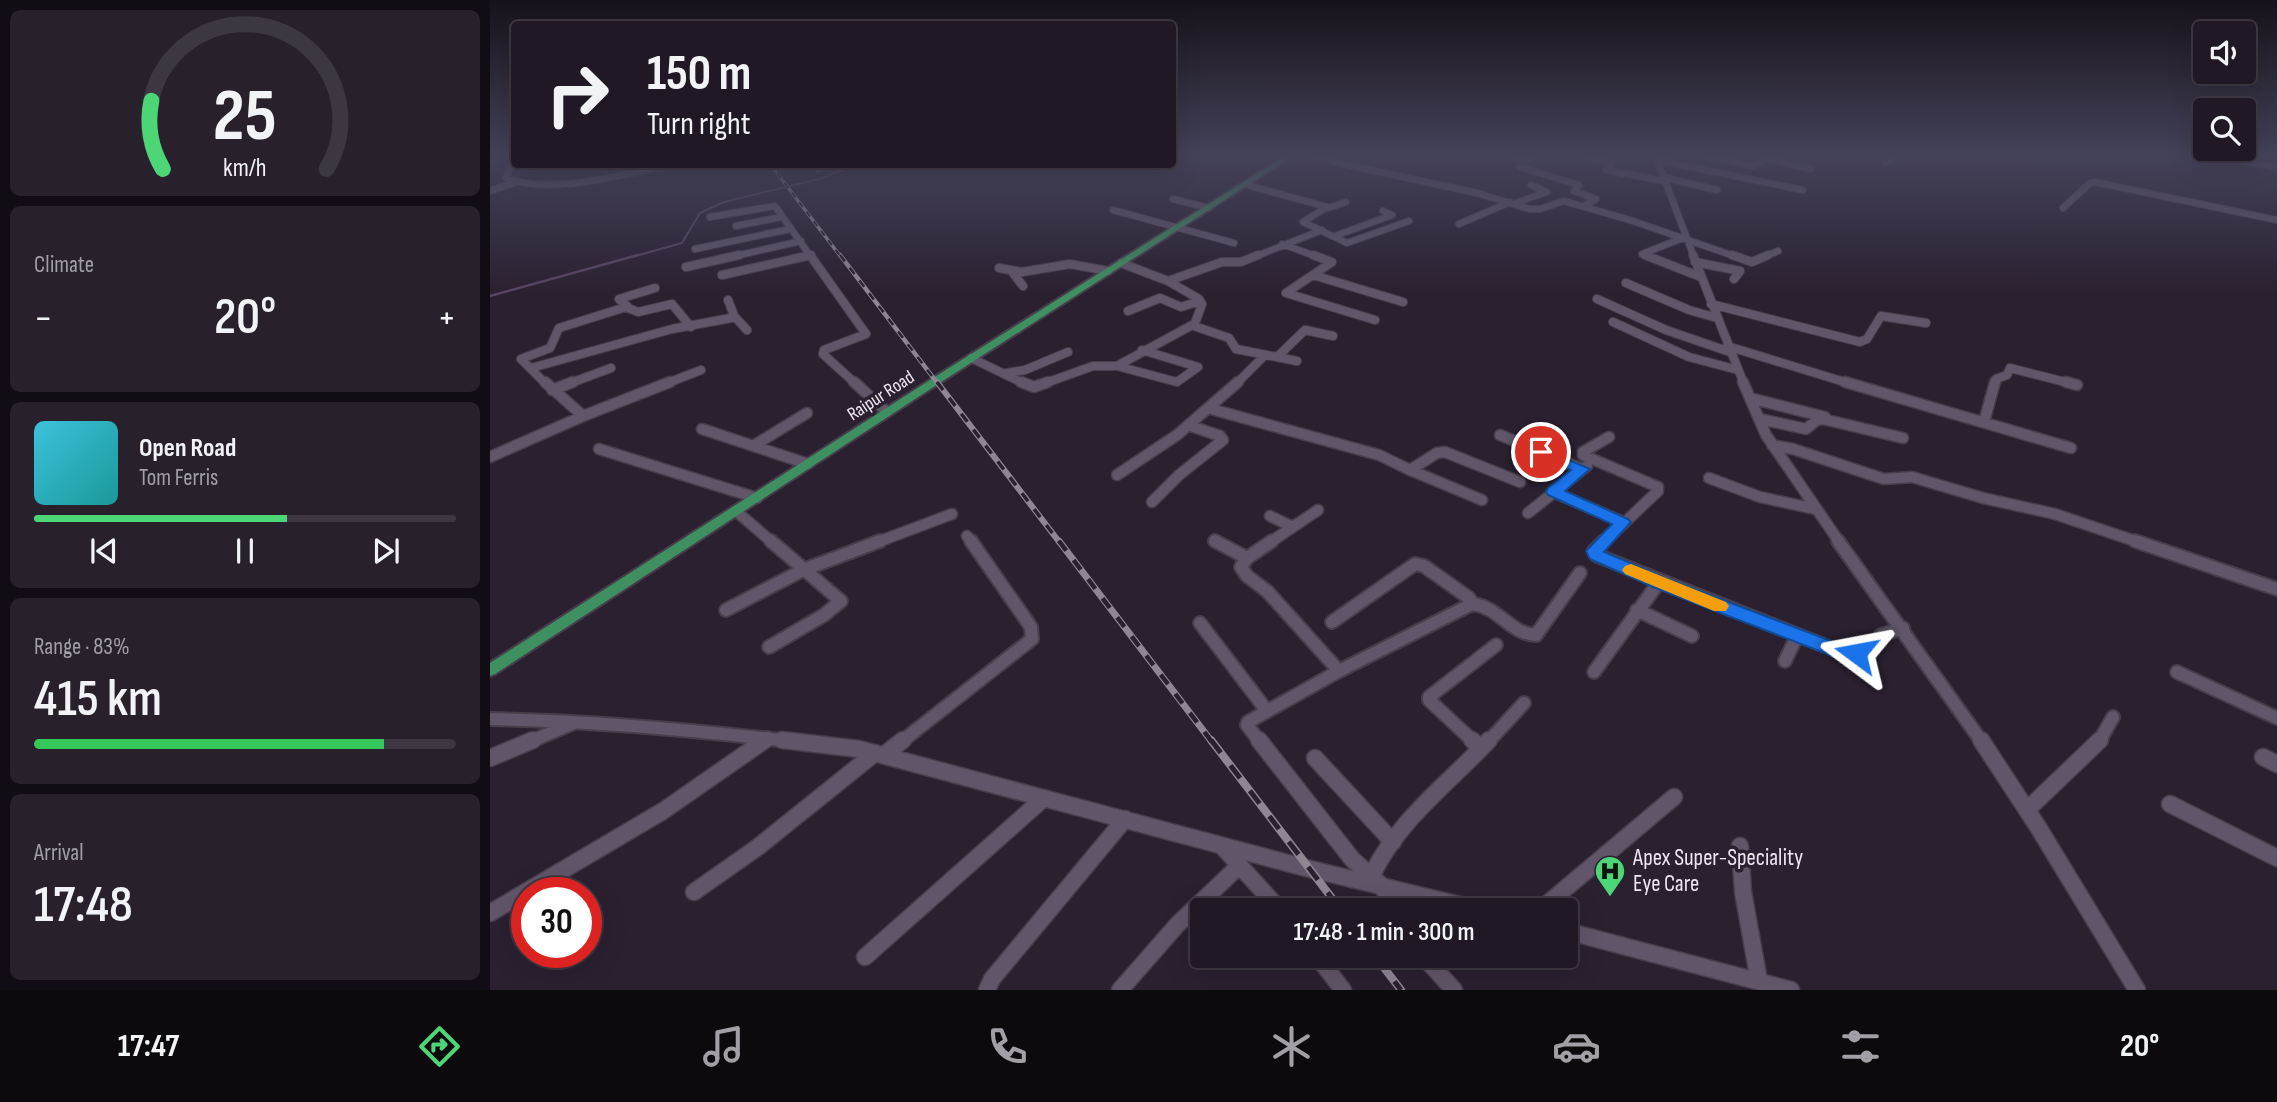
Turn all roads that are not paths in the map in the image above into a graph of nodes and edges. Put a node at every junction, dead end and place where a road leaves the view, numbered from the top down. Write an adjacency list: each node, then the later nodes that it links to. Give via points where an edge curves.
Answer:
1 (1178, 200): 13 (street)
2 (1222, 200): 13 (main road, Raipur Road)
3 (1301, 200): 14 (street)
4 (1502, 200): 11 (street)
5 (1521, 200): 11 (street)
6 (1594, 200): 12 (street)
7 (1672, 200): 28 (street)
8 (2071, 200): 15 (street)
9 (2182, 200): 20 (street)
10 (1346, 202): 14 (street)
11 (1512, 203): 12 (street, via 1534,210 1559,201); 22 (street)
12 (1584, 206): 28 (street)
13 (1209, 208): 24 (main road, Raipur Road)
14 (1328, 208): 26 (street, via 1303,222)
15 (2063, 208)
16 (1113, 211): 24 (street)
17 (1383, 211): 27 (street, via 1392,215)
18 (710, 217): 19 (street, via 771,205)
19 (781, 217): 23 (street); 25 (street)
20 (2277, 220)
21 (1409, 221): 27 (street, via 1353,243)
22 (1459, 224)
23 (736, 226)
24 (1178, 228): 30 (street); 36 (main road, Raipur Road)
25 (790, 229): 29 (street); 32 (street)
26 (1322, 230): 27 (street); 31 (street)
27 (1335, 236)
28 (1685, 238): 33 (street, via 1752,262); 35 (street); 43 (street, via 1642,254)
29 (801, 241): 34 (street); 37 (street)
30 (1234, 243)
31 (1282, 244): 42 (street, via 1332,262); 45 (street, via 1241,262 1222,262)
32 (695, 249)
33 (1778, 251)
34 (811, 255): 41 (street); 82 (street, via 866,334 823,354)
35 (1695, 262): 43 (street); 44 (street, via 1740,271)
36 (1121, 263): 39 (main road, Raipur Road); 45 (street)
37 (686, 267)
38 (999, 268): 40 (street)
39 (1108, 271): 40 (street, via 1064,264); 69 (main road, Raipur Road)
40 (1013, 273): 47 (street)
41 (722, 275)
42 (1313, 275): 52 (street); 58 (street, via 1286,292)
43 (1701, 276): 53 (street)
44 (1734, 279)
45 (1168, 281): 51 (street)
46 (1626, 283): 57 (street)
47 (1023, 286)
48 (655, 288): 54 (street, via 619,299)
49 (1597, 299): 65 (street, via 1666,330)
50 (729, 300): 56 (street)
51 (1200, 300): 55 (street, via 1181,307 1160,298); 61 (street)
52 (1403, 302)
53 (1711, 304): 57 (street); 60 (street, via 1860,342 1867,339 1881,316)
54 (628, 307): 62 (street, via 638,312 672,304); 73 (street, via 559,328 551,348 521,359)
55 (1128, 311)
56 (735, 318): 62 (street); 63 (street)
57 (1717, 318): 65 (street)
58 (1375, 320)
59 (1613, 322): 76 (street, via 1684,354)
60 (1926, 323)
61 (1194, 324): 66 (street); 68 (street, via 1232,339 1236,349)
62 (691, 327): 73 (street)
63 (747, 330)
64 (1333, 336): 70 (street, via 1305,330)
65 (1729, 349): 76 (street); 87 (street)
66 (1142, 350): 72 (street); 72 (street, via 1198,367 1177,382)
67 (1068, 352): 77 (street)
68 (1265, 355): 70 (street); 81 (street)
69 (971, 358): 77 (street); 82 (main road, Raipur Road)
70 (1277, 358): 71 (street)
71 (1297, 361)
72 (1117, 366): 77 (street, via 1088,367 1031,387)
73 (531, 368): 79 (street)
74 (611, 368): 79 (street)
75 (701, 370): 84 (street)
76 (1738, 370): 80 (street)
77 (1007, 373)
78 (2077, 385): 87 (street, via 2010,368 1996,379)
79 (552, 390): 84 (street)
80 (1750, 398): 85 (street); 86 (street)
81 (1211, 409): 88 (street); 101 (street, via 1373,453)
82 (887, 412): 99 (main road, Raipur Road)
83 (807, 413): 93 (street)
84 (583, 416): 97 (street)
85 (1828, 417)
86 (1760, 419): 92 (street, via 1806,429 1823,419); 94 (street)
87 (1984, 422): 95 (street)
88 (1191, 426): 102 (street); 108 (street, via 1223,440)
89 (702, 429): 93 (street)
90 (1500, 435): 100 (street)
91 (1609, 437): 98 (street, via 1583,452)
92 (1903, 438)
93 (753, 446): 99 (street)
94 (1772, 446): 109 (street); 123 (street, via 1884,479 1912,477 2055,514)
95 (2071, 448)
96 (599, 449): 106 (street)
97 (490, 457)
98 (1595, 461): 100 (street); 115 (street, via 1657,488)
99 (808, 464): 106 (main road, Raipur Road)
100 (1582, 469): 105 (street)
101 (1410, 470): 104 (street, via 1445,452); 107 (street)
102 (1117, 475)
103 (1709, 478): 109 (street, via 1760,497)
104 (1520, 482)
105 (1553, 492): 112 (street); 115 (street)
106 (757, 498): 111 (main road, Raipur Road)
107 (1482, 500)
108 (1152, 502)
109 (1815, 509): 129 (street)
110 (1318, 510): 116 (street)
111 (736, 511): 120 (street); 135 (main road, Raipur Road)
112 (1528, 513)
113 (953, 514): 120 (street)
114 (1270, 516): 116 (street)
115 (1623, 522): 122 (street, via 1594,551 1596,555)
116 (1293, 527): 119 (street)
117 (967, 536): 147 (street, via 1031,627 1032,639)
118 (1215, 541): 119 (street)
119 (1247, 558): 136 (street, via 1241,567 1247,576 1268,592)
120 (803, 570): 125 (street); 133 (street, via 840,604)
121 (1580, 573): 124 (street, via 1536,635)
122 (1659, 582): 126 (street); 130 (street)
123 (2277, 589)
124 (1472, 604): 127 (street, via 1424,566 1415,565); 136 (street)
125 (726, 610)
126 (1637, 610): 131 (street); 137 (street)
127 (1332, 621)
128 (1200, 623): 140 (street)
129 (1903, 628): 130 (street, via 1846,654); 155 (street)
130 (1797, 635): 134 (street)
131 (1692, 636)
132 (1496, 645): 146 (street, via 1429,697)
133 (769, 647)
134 (1785, 661)
135 (490, 670)
136 (1339, 671): 140 (street)
137 (1594, 672)
138 (2177, 672): 143 (street)
139 (1524, 702): 146 (street)
140 (1267, 711): 162 (street, via 1247,725 1352,859)
141 (2113, 717): 155 (street, via 2097,746)
142 (490, 719): 144 (street)
143 (2277, 719)
144 (576, 721): 145 (street); 149 (street)
145 (768, 738): 147 (street); 168 (street, via 684,798)
146 (1481, 748): 157 (street, via 1440,785)
147 (879, 754): 152 (street); 163 (street)
148 (2263, 757): 151 (street)
149 (490, 758)
150 (1315, 758): 157 (street)
151 (2277, 764)
152 (1044, 797): 156 (street); 170 (street)
153 (1674, 797): 167 (street)
154 (2170, 804): 160 (street)
155 (2027, 810): 179 (street)
156 (1125, 819): 158 (street); 174 (street)
157 (1393, 842): 162 (street, via 1377,863)
158 (1222, 846): 161 (street); 162 (street)
159 (1740, 846): 173 (street)
160 (2277, 858)
161 (1240, 865): 164 (street); 175 (street)
162 (1377, 881): 165 (street); 166 (street)
163 (694, 892)
164 (1269, 898)
165 (1388, 898)
166 (1438, 898)
167 (1554, 898)
168 (490, 913)
169 (1578, 934): 173 (street)
170 (865, 957)
171 (1326, 968): 176 (street)
172 (1434, 968): 177 (street)
173 (1759, 981): 178 (street)
174 (987, 990)
175 (1120, 990)
176 (1343, 990)
177 (1454, 990)
178 (1791, 990)
179 (2137, 990)

